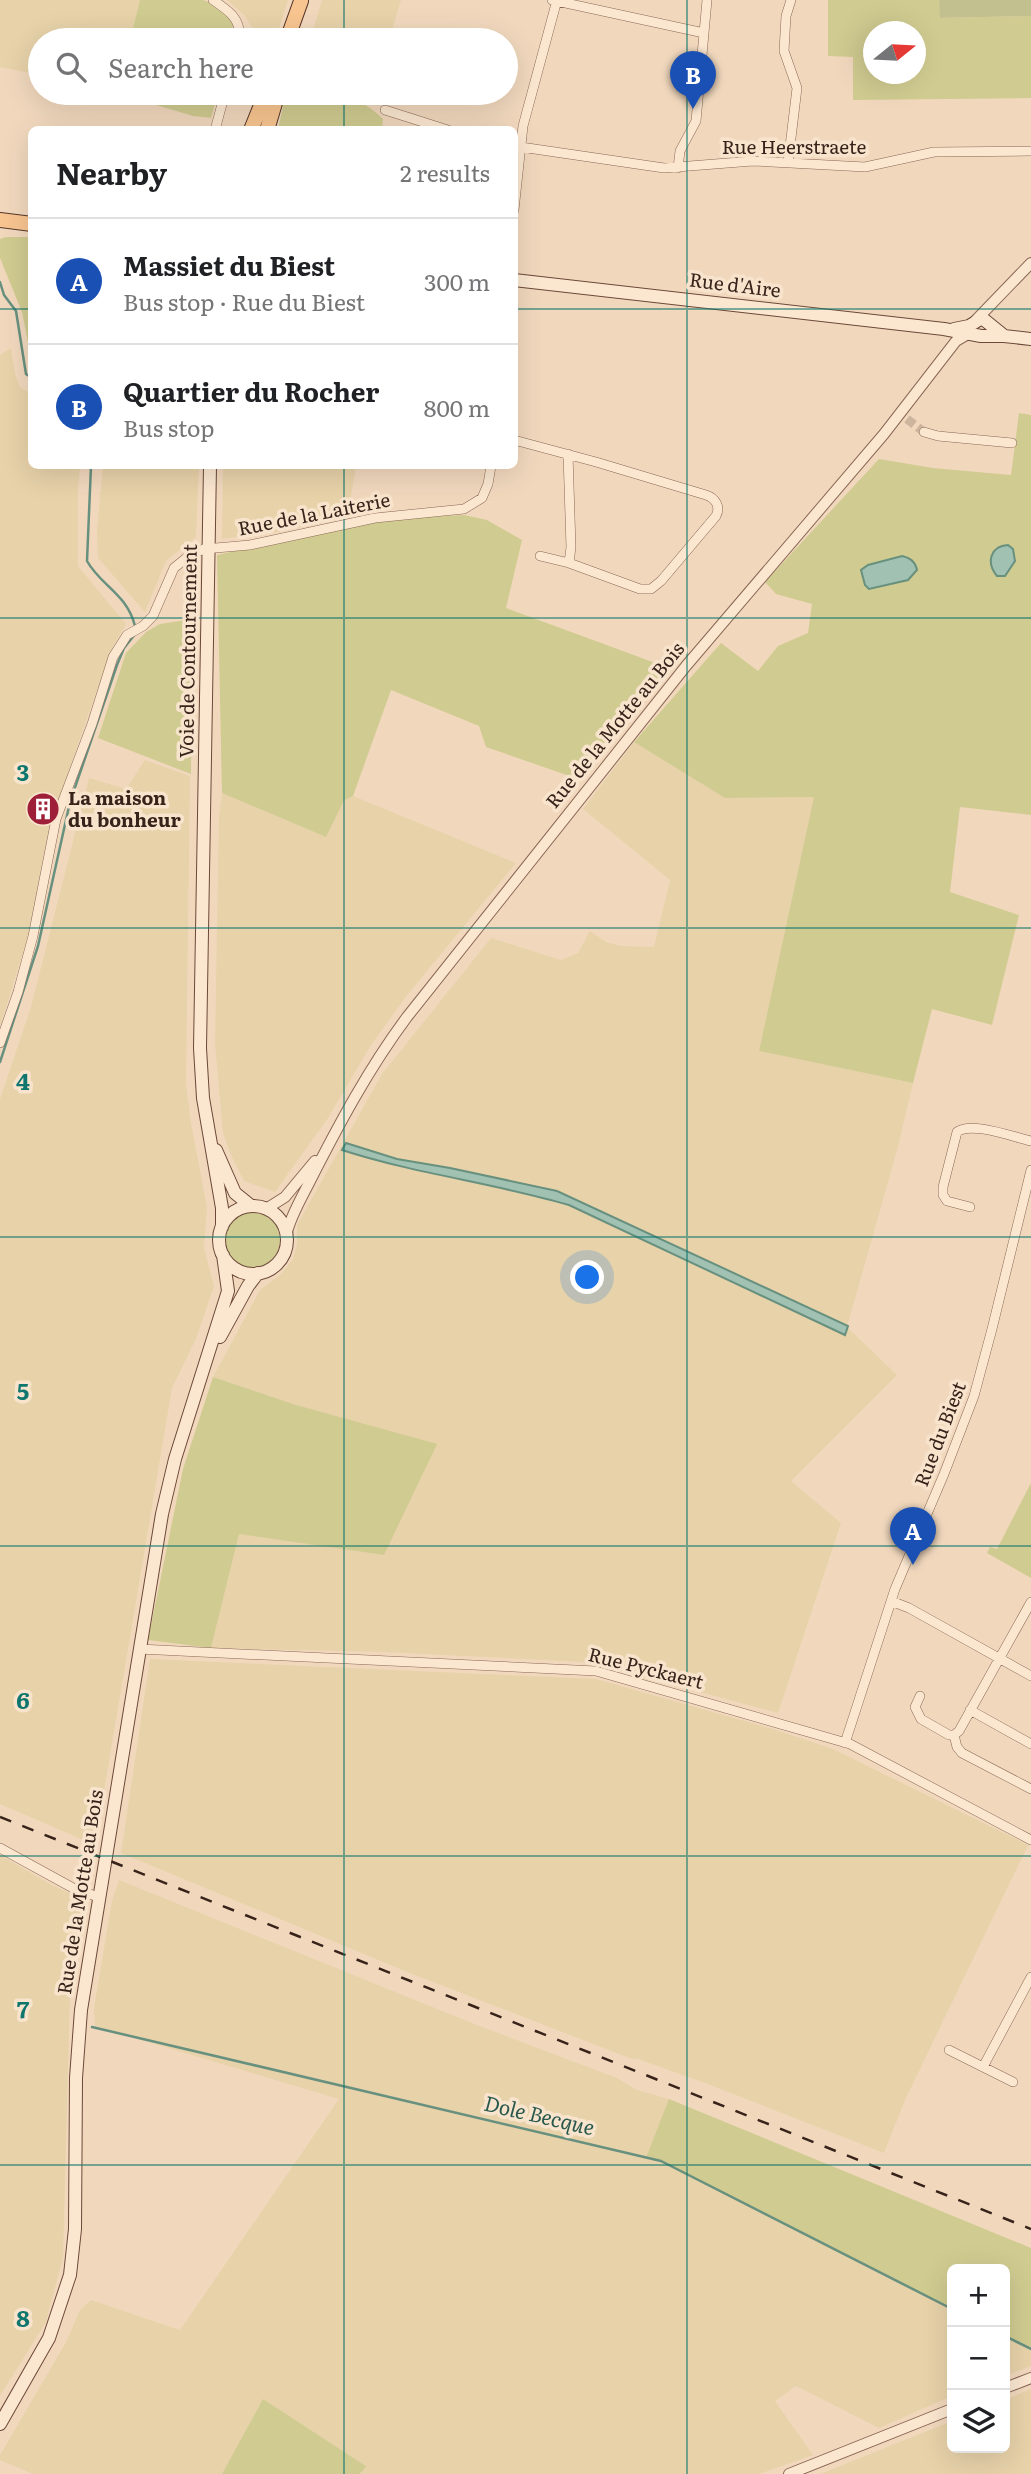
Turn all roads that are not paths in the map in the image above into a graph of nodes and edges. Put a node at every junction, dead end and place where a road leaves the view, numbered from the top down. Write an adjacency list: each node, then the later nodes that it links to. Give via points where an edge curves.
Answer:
1 (213, 0): 6 (street, via 235,18)
2 (555, 0): 8 (street); 17 (street)
3 (707, 0): 8 (street)
4 (791, 0): 19 (street, via 784,47 797,88)
5 (302, 1): 7 (main road)
6 (239, 28)
7 (293, 28)
8 (704, 33): 20 (street, via 696,121 679,154)
9 (222, 105): 13 (street)
10 (261, 105): 14 (main road)
11 (274, 105): 15 (main road)
12 (385, 110): 16 (street)
13 (216, 126)
14 (253, 126)
15 (268, 126)
16 (435, 126)
17 (518, 146): 20 (street, Rue Heerstraete, via 641,167)
18 (1031, 151): 19 (street, Rue Heerstraete, via 934,152 865,167)
19 (788, 163): 20 (street, Rue Heerstraete, via 753,161)
20 (678, 168)
21 (0, 220): 22 (main road)
22 (28, 224)
23 (1031, 263): 25 (street)
24 (518, 280): 25 (main road, Rue d'Aire)
25 (971, 330): 26 (main road, Rue d'Aire); 39 (street, Rue de la Motte au Bois, via 904,416 686,666 432,985 380,1055)
26 (1031, 339)
27 (924, 432): 29 (street)
28 (518, 441): 30 (street)
29 (1012, 443)
30 (568, 454): 35 (street); 35 (street, via 709,496 718,509 651,589)
31 (210, 469): 33 (main road, Voie de Contournement)
32 (490, 469): 33 (street, Rue de la Laiterie, via 482,498 464,509 375,517 250,545)
33 (209, 548): 36 (street, Rue de la Laiterie, via 174,568 153,616 121,642 113,657 52,834 31,945); 37 (main road, Voie de Contournement, via 200,1024)
34 (540, 556): 35 (street)
35 (569, 564)
36 (0, 1043)
37 (208, 1130): 41 (main road, via 231,1186); 44 (main road)
38 (1031, 1142): 42 (street, via 972,1127 957,1132 943,1191 947,1201)
39 (326, 1148): 43 (street, Rue de la Motte au Bois, via 285,1197); 45 (street, Rue de la Motte au Bois)
40 (1031, 1170): 49 (street, Rue du Biest, via 970,1406)
41 (251, 1206): 43 (main road); 44 (main road, via 235,1211)
42 (970, 1207)
43 (266, 1209): 45 (main road, via 281,1221)
44 (222, 1227): 46 (main road, via 219,1243)
45 (286, 1235): 47 (main road, via 279,1262)
46 (223, 1255): 47 (main road, via 237,1270); 48 (main road, Rue de la Motte au Bois, via 228,1291)
47 (258, 1273): 48 (main road, Rue de la Motte au Bois)
48 (208, 1359): 51 (main road, Rue de la Motte au Bois, via 166,1493)
49 (891, 1601): 52 (street); 57 (street, Rue du Biest)
50 (1031, 1602): 52 (street)
51 (139, 1649): 57 (street, Rue Pyckaert, via 588,1670); 62 (main road, Rue de la Motte au Bois)
52 (999, 1658): 53 (street); 55 (street)
53 (1031, 1676)
54 (920, 1696): 56 (street, via 915,1707 918,1716)
55 (970, 1710): 56 (street); 58 (street)
56 (954, 1735): 59 (street, via 962,1753)
57 (845, 1743): 60 (street, Rue Pyckaert)
58 (1031, 1744)
59 (1031, 1789)
60 (1031, 1840)
61 (0, 1848): 62 (street)
62 (98, 1897): 70 (main road, Rue de la Motte au Bois, via 76,2060 75,2229 69,2275 49,2338)
63 (1031, 1977): 65 (street)
64 (949, 2050): 65 (street)
65 (983, 2067): 66 (street)
66 (1013, 2082)
67 (1031, 2378): 68 (street)
68 (1010, 2386)
69 (947, 2411): 71 (street)
70 (0, 2424)
71 (789, 2474)

